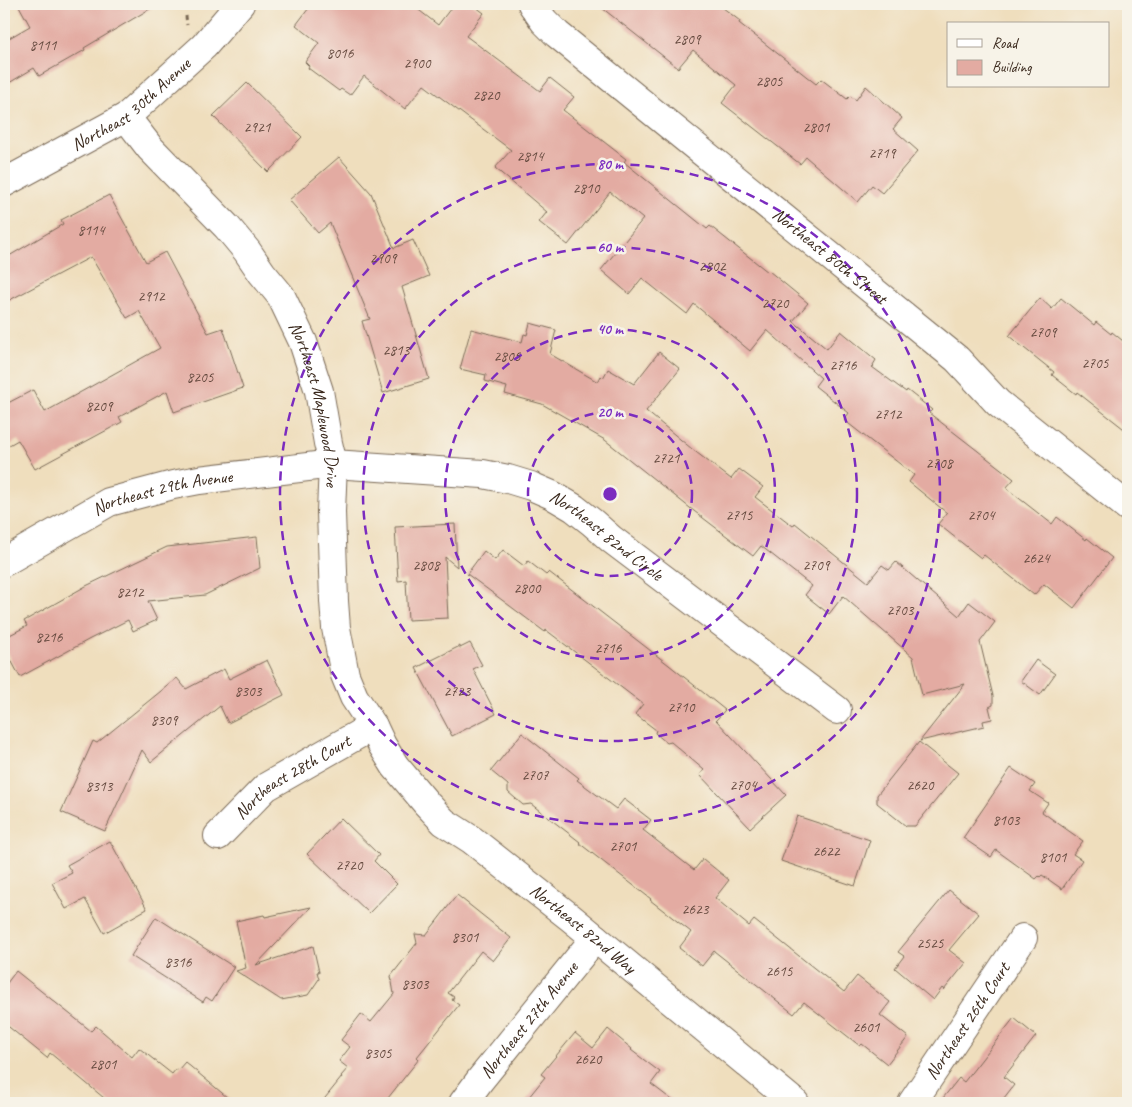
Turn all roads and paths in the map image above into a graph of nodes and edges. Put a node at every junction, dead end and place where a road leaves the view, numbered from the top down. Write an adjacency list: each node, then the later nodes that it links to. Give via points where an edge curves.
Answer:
1 (240, 4): 3 (street, Northeast 30th Avenue, via 204,46)
2 (532, 4): 6 (street, Northeast 80th Street, via 557,34 957,359 998,403)
3 (126, 117): 4 (street, Northeast 30th Avenue); 5 (street, Northeast Maplewood Drive, via 150,148 227,227 281,296 303,342 319,391)
4 (4, 183)
5 (333, 464): 7 (street, Northeast 29th Avenue, via 199,480 109,502); 8 (street, Northeast 82nd Circle, via 483,474 552,495 574,508); 9 (street, Northeast Maplewood Drive, via 331,512 336,628 345,675 354,697)
6 (1128, 507)
7 (4, 562)
8 (837, 710)
9 (378, 736): 10 (street, Northeast 28th Court, via 266,787); 11 (street, Northeast 82nd Way, via 395,766 444,822 472,840)
10 (218, 836)
11 (595, 938): 13 (street, Northeast 27th Avenue); 14 (street, Northeast 82nd Way)
12 (1023, 938): 15 (street, Northeast 26th Court)
13 (464, 1103)
14 (795, 1103)
15 (912, 1103)

